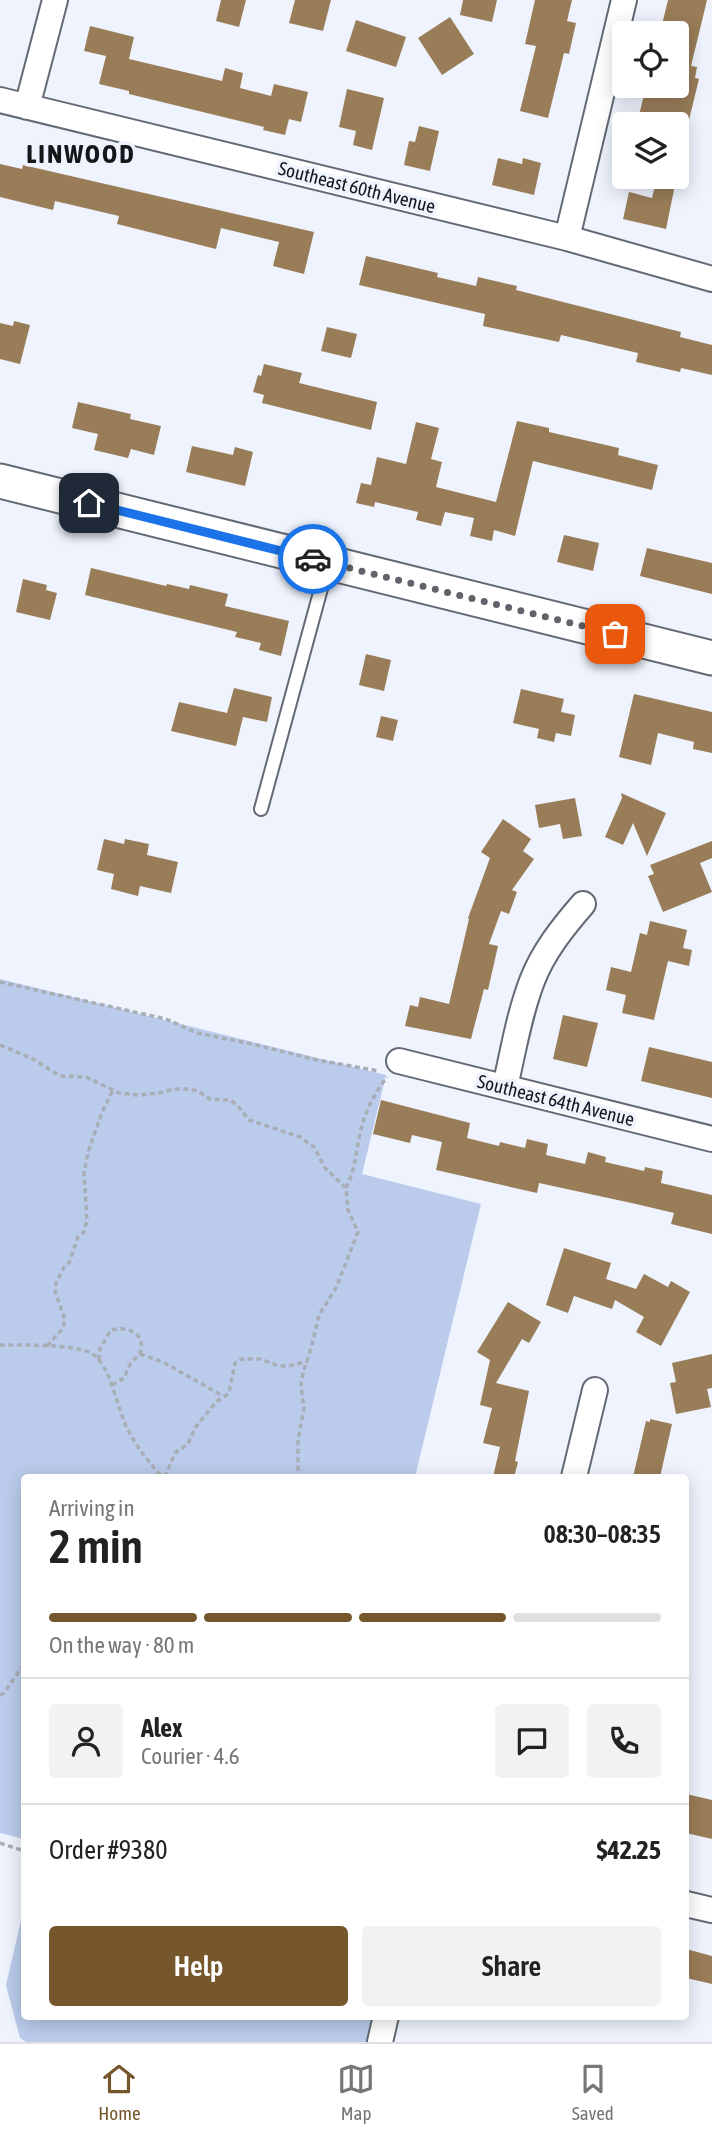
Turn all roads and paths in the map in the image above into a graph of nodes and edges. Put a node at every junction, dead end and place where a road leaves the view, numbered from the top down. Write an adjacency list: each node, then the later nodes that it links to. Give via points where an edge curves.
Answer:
1 (55, 0): 4 (street)
2 (624, 0): 5 (street)
3 (0, 100): 4 (street, Southeast 60th Avenue)
4 (27, 107): 5 (street, Southeast 60th Avenue)
5 (567, 239): 6 (street, Southeast 60th Avenue)
6 (712, 279)
7 (0, 481): 8 (main road)
8 (328, 562): 9 (main road); 10 (lane)
9 (712, 658)
10 (261, 809)
11 (583, 904): 15 (street, via 562,928 532,979)
12 (0, 982): 18 (path, via 166,1019 197,1033 390,1073 363,1120)
13 (0, 1045): 16 (path, via 60,1076 86,1077)
14 (399, 1061): 15 (street, Southeast 64th Avenue)
15 (505, 1087): 17 (street, Southeast 64th Avenue)
16 (113, 1090): 18 (path, via 138,1095 193,1089 210,1099 230,1100 249,1120 309,1143 328,1173); 20 (path, via 83,1173 84,1231 56,1283 63,1328)
17 (712, 1139)
18 (346, 1188): 23 (path, via 348,1210 358,1233 336,1288 319,1315)
19 (0, 1345): 20 (path)
20 (47, 1346): 22 (path, via 88,1352)
21 (140, 1354): 22 (path, via 138,1336 118,1328 105,1338); 24 (path, via 129,1364 124,1378); 26 (path)
22 (99, 1360): 24 (path)
23 (308, 1361): 26 (path, via 279,1366 261,1359 242,1359 235,1363 231,1388); 29 (path, via 301,1384 304,1409)
24 (112, 1385): 27 (path, via 137,1447)
25 (596, 1390): 30 (street)
26 (223, 1396): 28 (path, via 195,1428 188,1444 175,1453)
27 (161, 1474)
28 (165, 1474)
29 (298, 1474)
30 (575, 1474)
31 (21, 1668): 32 (path)
32 (0, 1695)
33 (0, 1843): 34 (path)
34 (21, 1850)
35 (689, 1904): 36 (street)
36 (712, 1910)
37 (385, 2020): 38 (street)
38 (380, 2042)

